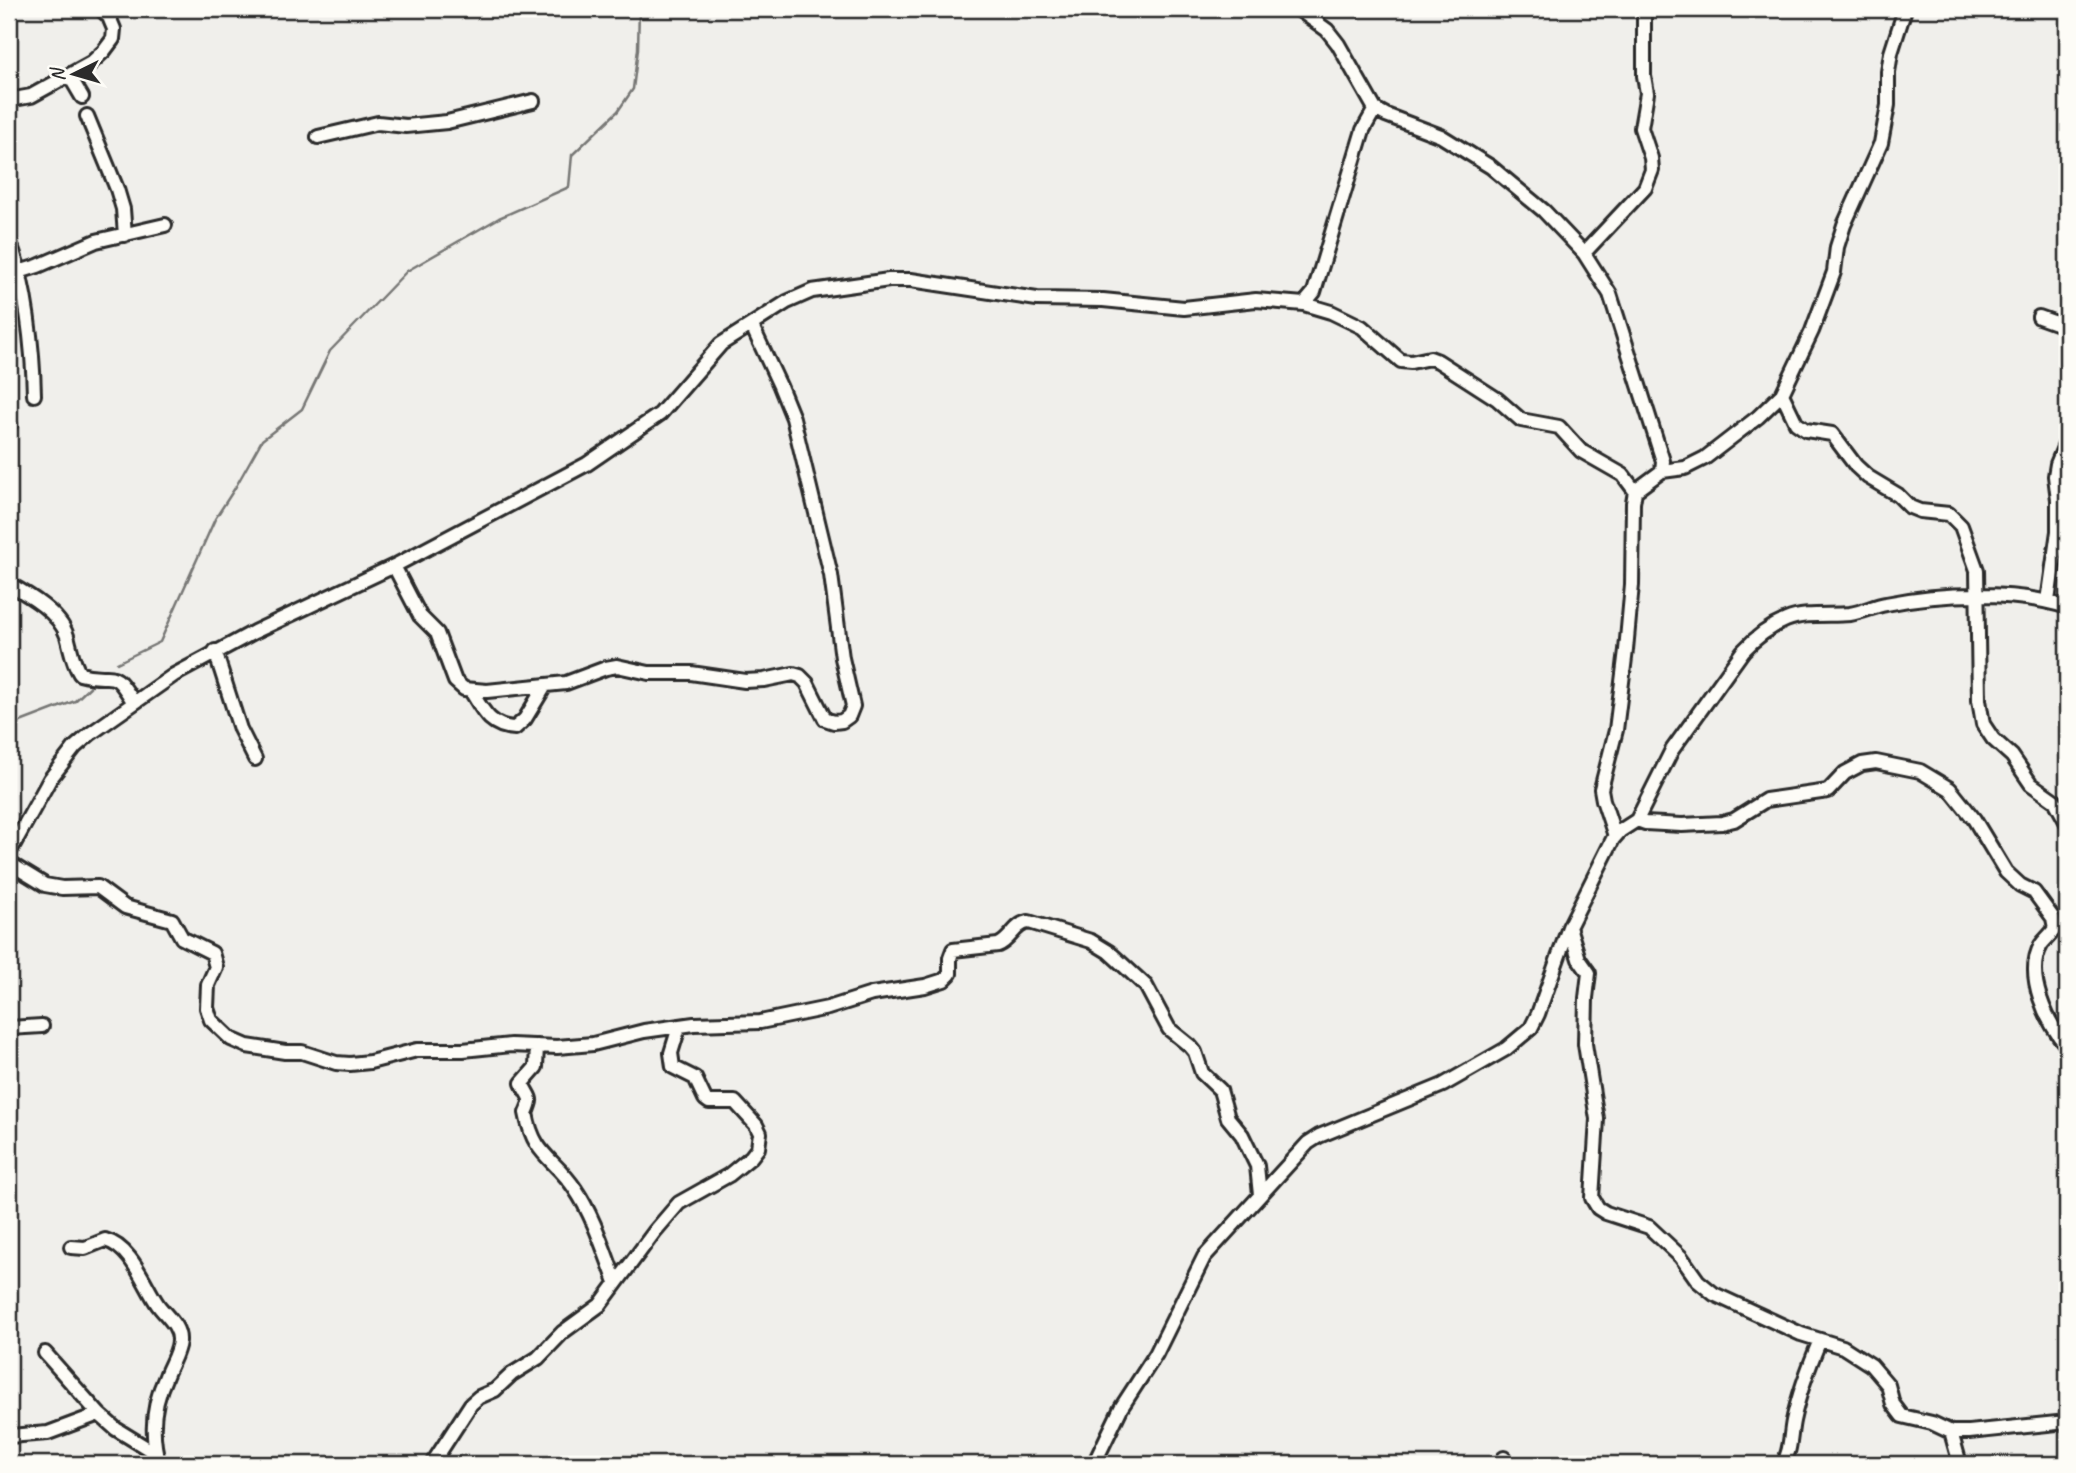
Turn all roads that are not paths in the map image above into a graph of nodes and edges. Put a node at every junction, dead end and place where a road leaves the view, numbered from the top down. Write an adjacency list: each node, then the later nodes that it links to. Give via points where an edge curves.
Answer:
1 (100, 9): 5 (street, via 113,23 113,39 98,57)
2 (1298, 9): 9 (street, via 1338,44)
3 (1644, 9): 15 (street, via 1647,93 1641,128 1652,170 1645,188)
4 (1905, 9): 21 (street, via 1891,52 1881,144 1844,225 1834,272 1812,331)
5 (69, 75): 6 (street); 7 (street, via 31,96)
6 (82, 97)
7 (9, 100)
8 (533, 101): 11 (street, via 447,122 378,123)
9 (1375, 109): 15 (street, via 1441,136 1491,167 1544,211); 17 (street, via 1363,130 1314,292)
10 (87, 116): 13 (street, via 117,188)
11 (318, 137)
12 (165, 225): 13 (street)
13 (125, 234): 16 (street)
14 (9, 240): 16 (street)
15 (1584, 253): 24 (street, via 1610,294 1660,446)
16 (14, 274): 22 (street)
17 (1304, 304): 19 (street, via 1256,300 1166,307 1037,299 928,281 889,280 812,291); 25 (street, via 1362,327 1401,361 1438,361 1525,422 1556,425 1581,451 1623,475)
18 (2039, 317): 20 (street)
19 (752, 326): 26 (street, via 721,344 670,405 627,439 561,479); 32 (street, via 799,439 831,576 853,701 849,716 842,721 825,719 807,684 793,674 745,681 617,666)
20 (2067, 327)
21 (1782, 394): 24 (street, via 1705,458); 28 (street, via 1797,424 1832,434 1868,477 1910,507 1949,514 1956,520 1976,565)
22 (34, 395)
23 (2067, 440): 29 (street, via 2055,476 2058,531)
24 (1662, 471): 25 (street)
25 (1635, 491): 38 (street, via 1626,650 1616,730 1601,789)
26 (394, 566): 31 (street); 33 (street, via 421,616 437,633 455,681)
27 (9, 584): 34 (street, via 59,621 79,674 114,676)
28 (1977, 594): 29 (street); 36 (street, via 1885,604 1852,614 1795,617 1756,637 1672,750); 37 (street, via 1983,724 2031,783 2055,801)
29 (2048, 601): 30 (street)
30 (2067, 607)
31 (215, 651): 34 (street); 35 (street)
32 (545, 686): 33 (street); 33 (street, via 526,719 511,729 488,719)
33 (471, 691)
34 (134, 703): 39 (street, via 90,734 61,762)
35 (254, 759)
36 (1637, 820): 38 (street); 46 (street, via 1722,823 1766,800 1828,791 1845,773 1862,764 1876,762 1920,771 1950,789 2006,872 2034,892 2053,918 2055,928 2040,949 2035,983)
37 (2067, 823)
38 (1615, 836): 41 (street)
39 (9, 853)
40 (9, 863): 45 (street, via 45,885 98,887 125,907 172,920 182,938 212,953 216,967 208,985 206,1008 211,1020 231,1039 247,1046 360,1064 431,1049)
41 (1569, 927): 47 (street, via 1538,1014 1522,1037 1443,1086 1319,1136); 50 (street, via 1574,948 1589,973 1585,1044 1597,1119 1592,1198 1598,1208 1649,1227 1714,1294)
42 (43, 1026): 44 (street)
43 (679, 1027): 45 (street, via 593,1044); 47 (street, via 760,1022 938,982 950,974 953,950 1004,943 1029,922 1109,951 1146,986 1169,1029 1190,1046 1202,1073 1220,1090 1228,1118 1257,1166); 49 (street, via 671,1053 673,1067 695,1078 709,1102 735,1102 756,1125 761,1140 743,1165 679,1203)
44 (9, 1028)
45 (537, 1046): 49 (street, via 536,1067 522,1083 531,1097 526,1113 531,1134 582,1199)
46 (2067, 1046)
47 (1260, 1195): 58 (street, via 1204,1257 1157,1354 1121,1408)
48 (71, 1247): 56 (street, via 85,1248 105,1240 119,1247 177,1328 178,1348 155,1401)
49 (616, 1282): 57 (street, via 600,1305 495,1390 471,1404)
50 (1820, 1340): 54 (street, via 1871,1365 1888,1385 1902,1416); 59 (street)
51 (45, 1353): 52 (street)
52 (99, 1414): 55 (street, via 48,1433); 56 (street)
53 (2067, 1422): 54 (street)
54 (1951, 1432): 60 (street)
55 (9, 1436)
56 (157, 1459)
57 (432, 1464)
58 (1094, 1464)
59 (1783, 1464)
60 (1960, 1464)

